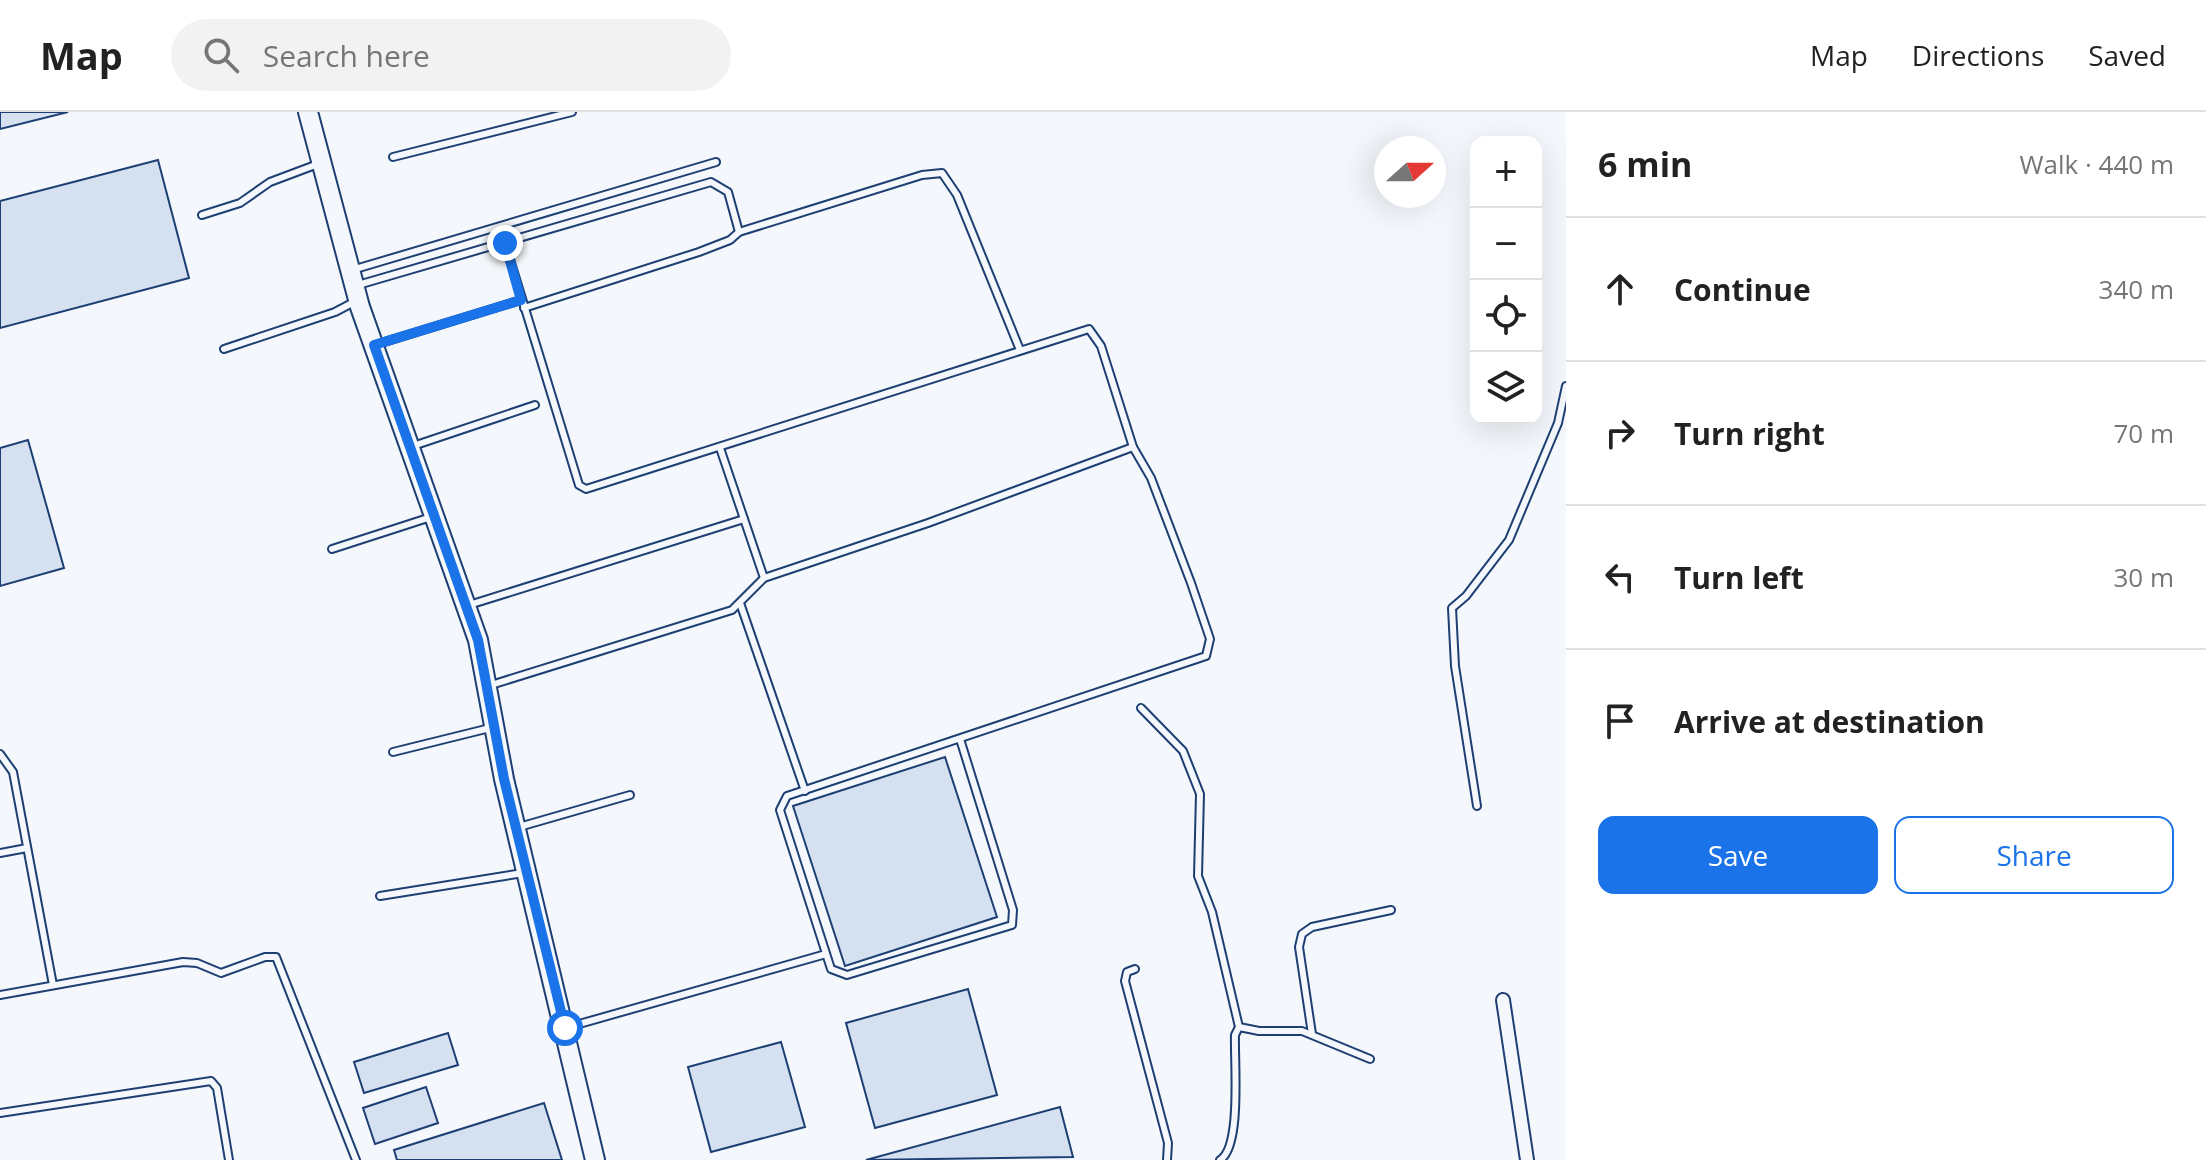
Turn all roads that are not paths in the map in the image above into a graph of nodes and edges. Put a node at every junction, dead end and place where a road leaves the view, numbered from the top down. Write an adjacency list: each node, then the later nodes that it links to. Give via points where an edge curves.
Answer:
1 (308, 112): 7 (street)
2 (524, 112): 4 (lane)
3 (572, 112): 4 (lane)
4 (527, 123): 5 (lane)
5 (393, 157)
6 (716, 162): 11 (lane)
7 (322, 163): 8 (lane, via 270,182 240,203); 11 (street)
8 (202, 215)
9 (739, 232): 10 (lane, via 728,192 711,182); 13 (lane, via 699,252); 16 (lane, via 942,173 957,195)
10 (505, 243): 11 (lane); 12 (lane)
11 (355, 285): 14 (street); 15 (lane, via 335,312)
12 (521, 300): 13 (lane); 14 (lane)
13 (524, 308): 21 (lane, via 579,485 603,485)
14 (374, 345): 19 (street)
15 (224, 349)
16 (1020, 350): 20 (lane, via 1089,329 1101,346); 21 (lane)
17 (1566, 386): 36 (lane, via 1558,423 1509,540 1452,608 1455,666)
18 (535, 405): 19 (lane)
19 (411, 447): 22 (street)
20 (1133, 447): 25 (lane); 31 (lane, via 1151,478 1191,583 1210,639 1206,656)
21 (720, 448): 23 (lane)
22 (436, 515): 24 (lane); 27 (street)
23 (744, 519): 25 (lane); 27 (lane)
24 (332, 549)
25 (764, 578): 26 (lane)
26 (740, 603): 28 (lane, via 732,610); 34 (lane)
27 (466, 606): 28 (street)
28 (487, 686): 30 (street)
29 (1141, 708): 48 (lane, via 1183,751 1200,794 1198,876 1212,912)
30 (496, 726): 32 (lane); 37 (street)
31 (960, 739): 34 (lane); 43 (lane, via 1013,910 1012,925 847,975 831,969)
32 (393, 752)
33 (0, 754): 38 (lane, via 13,772)
34 (805, 791): 43 (lane, via 787,796 780,810)
35 (630, 795): 37 (lane)
36 (1477, 806)
37 (517, 828): 40 (street)
38 (27, 848): 39 (lane); 45 (lane)
39 (0, 853)
40 (528, 873): 41 (lane); 49 (street)
41 (380, 896)
42 (1391, 910): 50 (lane, via 1312,927 1302,934 1299,947)
43 (826, 954): 49 (lane)
44 (1135, 969): 56 (lane, via 1127,972 1125,981 1168,1143)
45 (53, 985): 46 (lane); 54 (lane, via 183,962 221,973 276,957)
46 (0, 995)
47 (1503, 1000): 58 (street)
48 (1239, 1027): 50 (lane); 57 (lane, via 1233,1140)
49 (565, 1028): 55 (street)
50 (1312, 1034): 51 (lane)
51 (1370, 1059)
52 (0, 1113): 53 (lane, via 211,1081 217,1088)
53 (229, 1160)
54 (356, 1160)
55 (595, 1160)
56 (1167, 1160)
57 (1220, 1160)
58 (1527, 1160)

